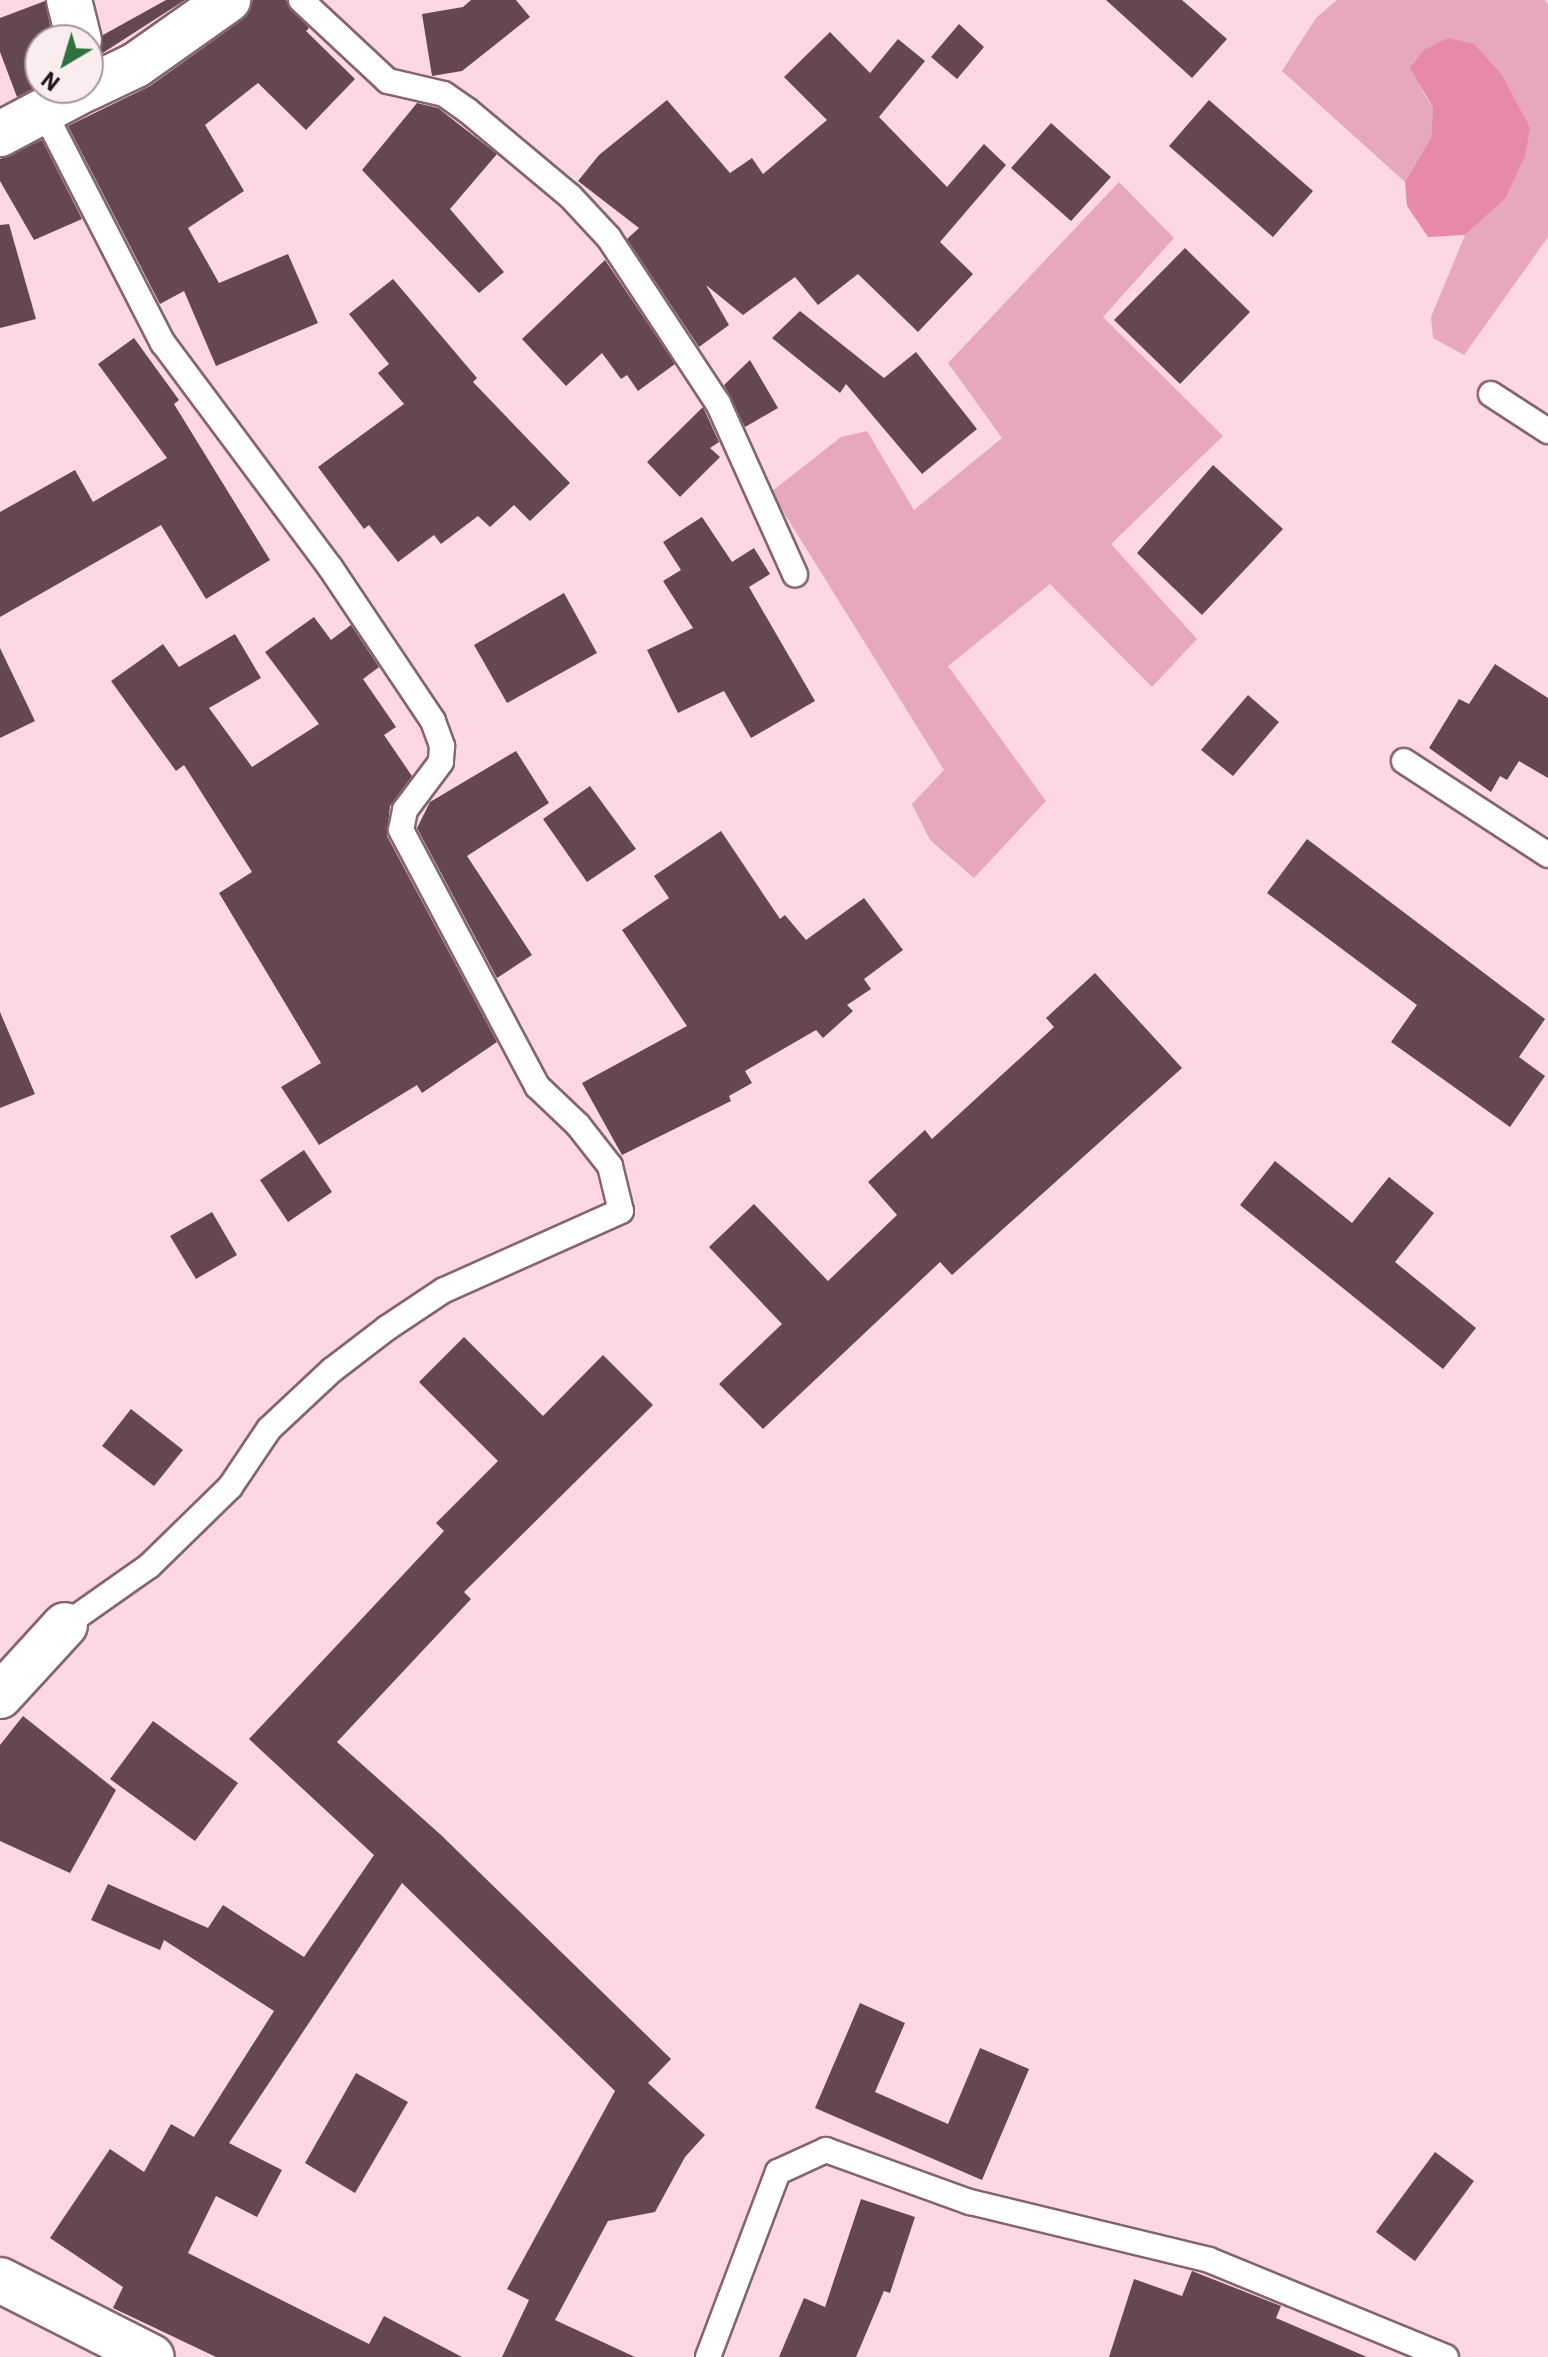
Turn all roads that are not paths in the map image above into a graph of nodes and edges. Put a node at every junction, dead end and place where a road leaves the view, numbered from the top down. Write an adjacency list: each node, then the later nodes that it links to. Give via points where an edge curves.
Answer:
1 (69, 0): 4 (street)
2 (228, 0): 5 (street, via 136,65)
3 (301, 0): 11 (lane, via 388,81 444,94 467,110 570,196 609,238 718,403)
4 (75, 24)
5 (104, 78)
6 (54, 104): 7 (street)
7 (43, 110): 8 (street); 14 (lane, via 163,343 330,567 433,721 442,746 441,762 405,810 401,830 537,1086 610,1166 621,1211 444,1290 387,1328 269,1429 230,1487 149,1566)
8 (0, 134)
9 (1491, 394): 10 (lane)
10 (1548, 431)
11 (795, 574)
12 (1404, 761): 13 (lane)
13 (1548, 855)
14 (65, 1625): 15 (street)
15 (0, 1696)
16 (0, 2280): 17 (street)
17 (152, 2357)
18 (708, 2357): 19 (lane, via 778,2172 826,2150 970,2202 1209,2260)
19 (1446, 2357)

